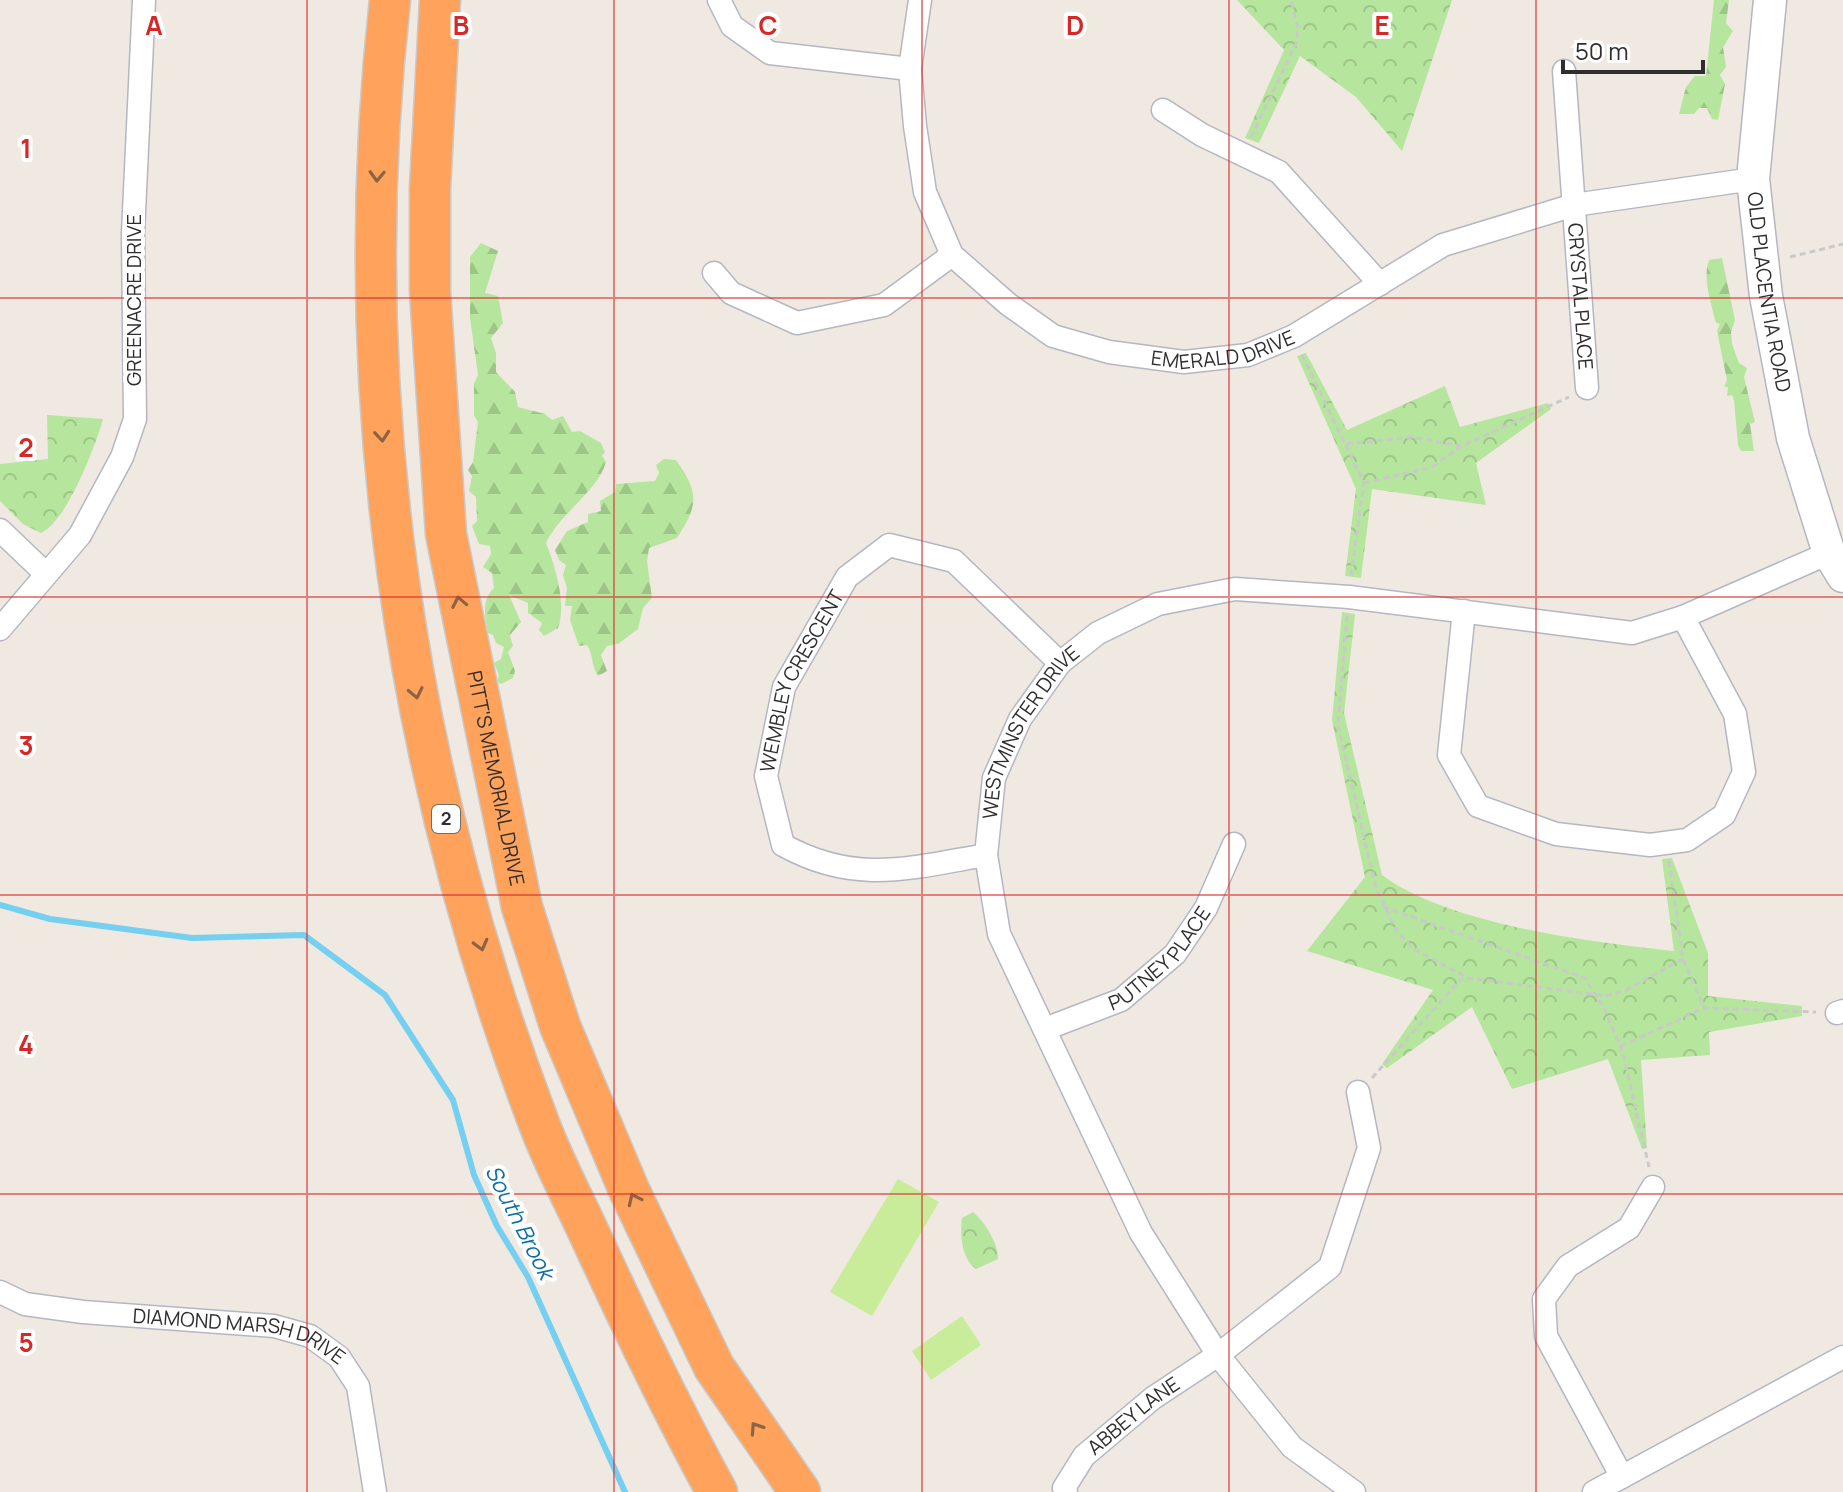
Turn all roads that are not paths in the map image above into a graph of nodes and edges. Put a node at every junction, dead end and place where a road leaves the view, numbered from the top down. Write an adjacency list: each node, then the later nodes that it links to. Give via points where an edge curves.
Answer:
1 (144, 0): 22 (street, GREENACRE DRIVE, via 134,188 135,419 122,457 80,535)
2 (380, 0): 11 (highway)
3 (390, 0): 11 (highway, 2)
4 (440, 0): 19 (highway, PITT'S MEMORIAL DRIVE, via 430,188)
5 (462, 0): 19 (highway, via 442,216)
6 (719, 0): 9 (street, via 732,26 770,53)
7 (920, 0): 9 (street, EMERALD DRIVE)
8 (1770, 0): 13 (main road, OLD PLACENTIA ROAD)
9 (910, 69): 15 (street, EMERALD DRIVE, via 925,192)
10 (1564, 71): 14 (street, CRYSTAL PLACE)
11 (379, 98): 37 (highway, 2, one-way to 37, via 375,230 380,417 398,595 431,766 492,985 541,1129 615,1291)
12 (1163, 110): 17 (street, via 1202,135 1267,164 1291,183)
13 (1753, 179): 14 (street, EMERALD DRIVE); 21 (main road, OLD PLACENTIA ROAD, via 1766,296 1793,438)
14 (1574, 205): 17 (street, EMERALD DRIVE, via 1443,245); 18 (street, CRYSTAL PLACE)
15 (952, 255): 16 (street, via 884,305 797,323 731,293); 17 (street, EMERALD DRIVE, via 1053,336 1109,352 1184,362 1248,355 1294,336)
16 (714, 273)
17 (1380, 284)
18 (1587, 388)
19 (437, 395): 38 (highway, PITT'S MEMORIAL DRIVE, one-way to 19, via 714,1367 629,1190 560,1026 522,907 446,534)
20 (0, 530): 22 (street)
21 (1836, 564): 24 (street, WESTMINSTER DRIVE)
22 (45, 573): 25 (street, GREENACRE DRIVE)
23 (1464, 611): 24 (street, WESTMINSTER DRIVE, via 1632,633); 24 (street, via 1449,755 1478,806 1556,834 1667,845 1687,840 1724,815 1744,772 1735,714); 26 (street, WESTMINSTER DRIVE, via 1235,589 1158,604 1098,633)
24 (1683, 617)
25 (0, 629)
26 (1060, 663): 28 (street, WESTMINSTER DRIVE, via 1020,719 994,778); 28 (street, WEMBLEY CRESCENT, via 954,561 889,545 847,577 784,687 766,776 783,845 810,860 870,873)
27 (1234, 844): 29 (street, PUTNEY PLACE, via 1206,908 1175,954 1121,1000)
28 (986, 855): 29 (street, WESTMINSTER DRIVE, via 999,934)
29 (1045, 1029): 33 (street, WESTMINSTER DRIVE, via 1141,1233)
30 (1358, 1092): 33 (street, ABBEY LANE, via 1369,1148 1330,1267)
31 (1653, 1187): 35 (street, via 1629,1228 1568,1266 1544,1299 1546,1336)
32 (0, 1292): 36 (street, DIAMOND MARSH DRIVE, via 25,1304 274,1326 310,1336 339,1357 358,1386)
33 (1218, 1355): 39 (street, ABBEY LANE, via 1153,1398 1084,1456); 40 (street, WESTMINSTER DRIVE, via 1292,1447)
34 (1843, 1357): 35 (street)
35 (1622, 1477): 41 (street)
36 (375, 1492)
37 (717, 1492)
38 (800, 1492)
39 (1066, 1492)
40 (1354, 1492)
41 (1594, 1492)

